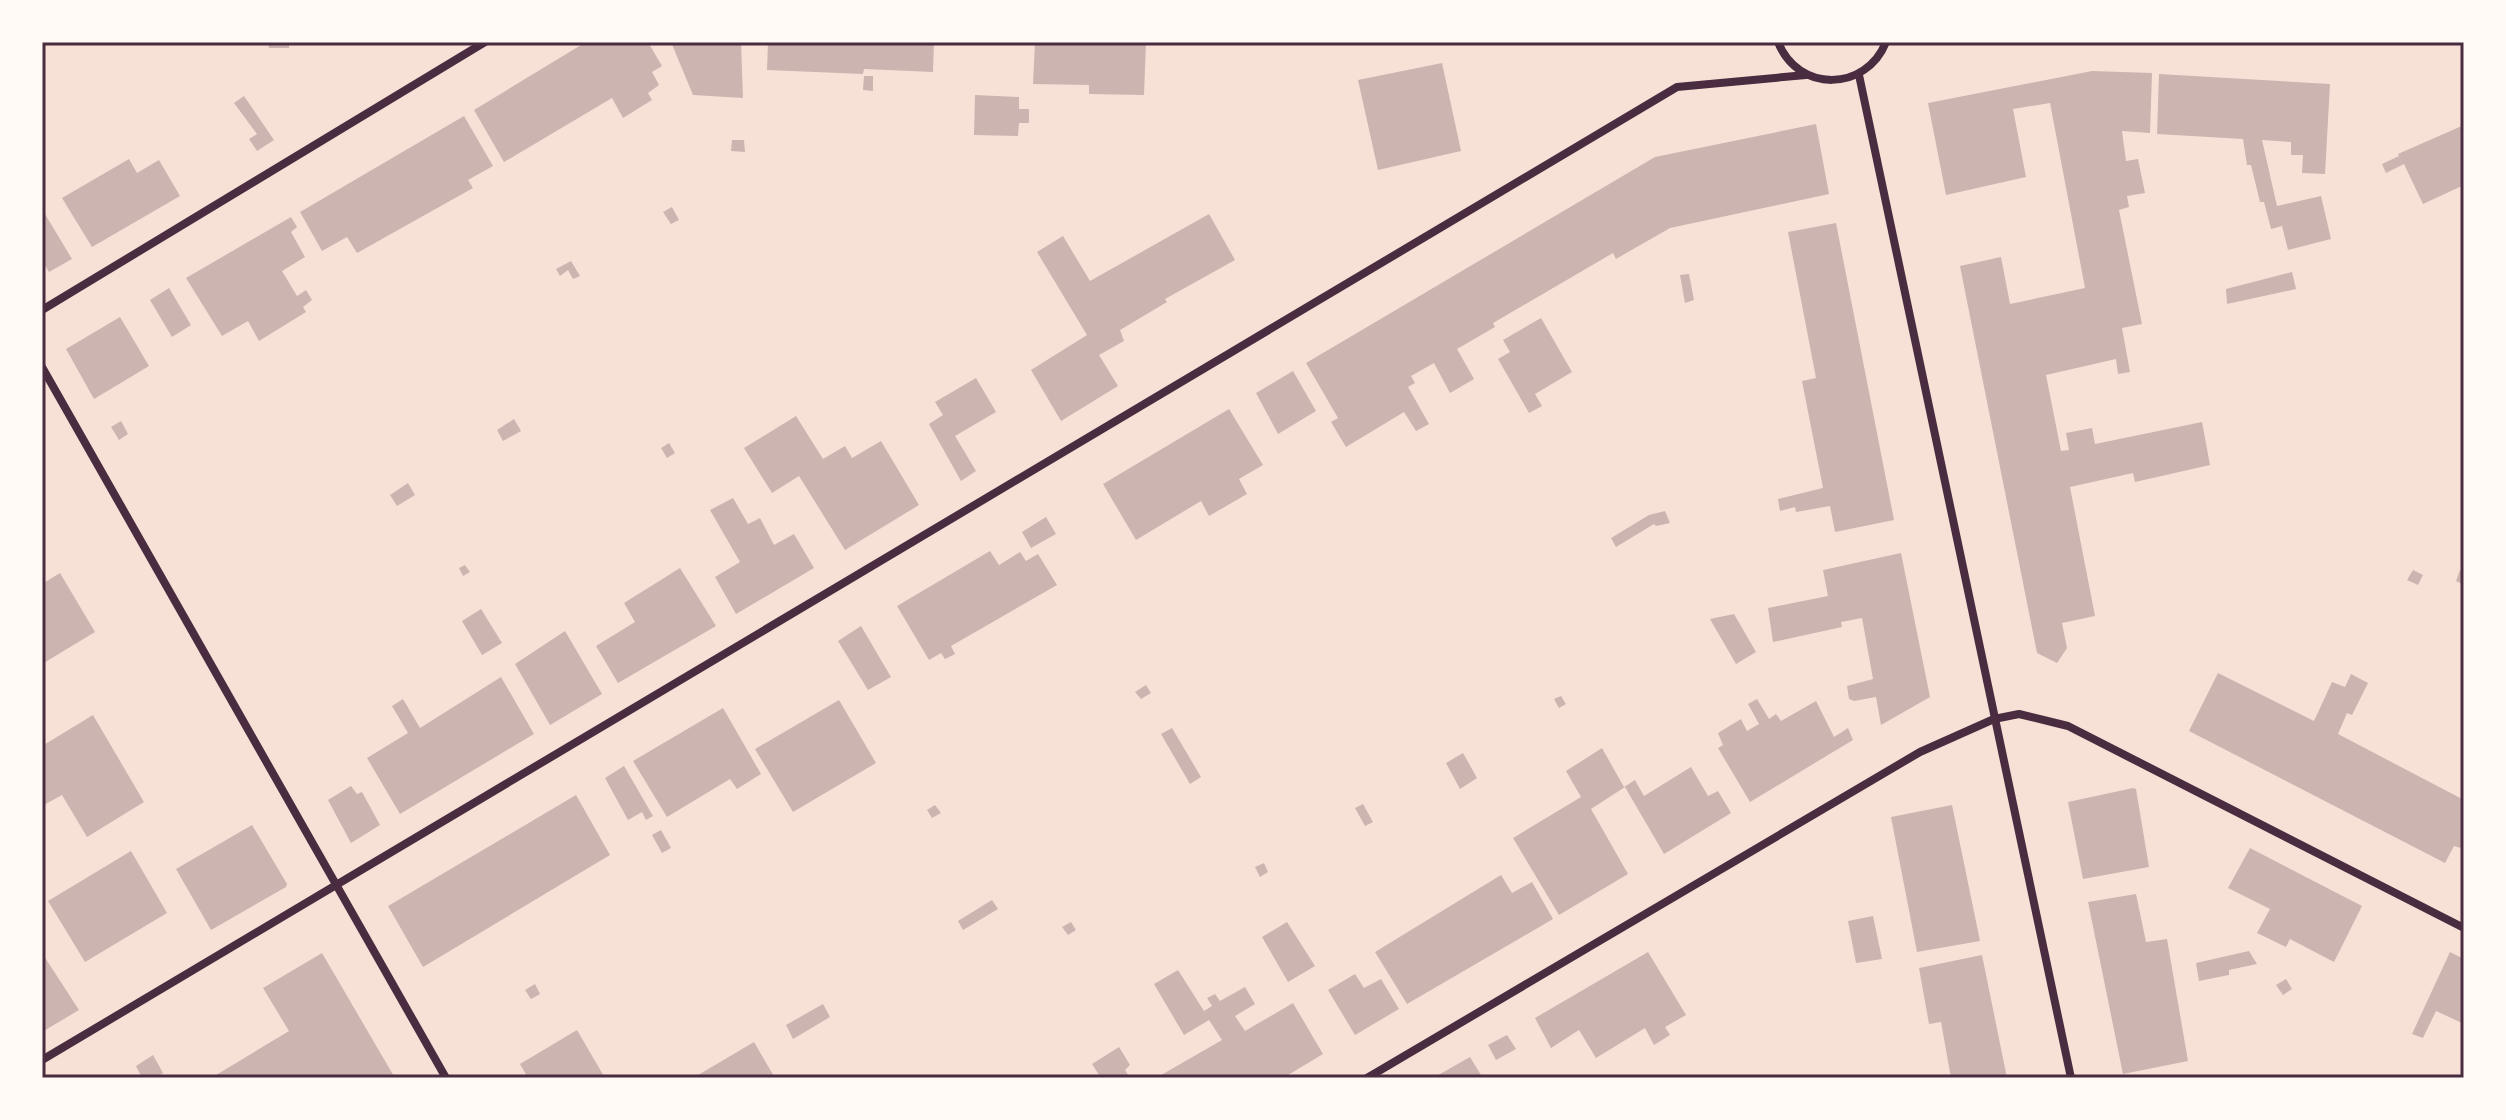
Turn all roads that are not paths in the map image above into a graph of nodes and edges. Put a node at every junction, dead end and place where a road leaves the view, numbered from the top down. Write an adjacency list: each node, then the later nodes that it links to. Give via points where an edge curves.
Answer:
1 (485, 42): 6 (street)
2 (1778, 42): 4 (street, via 1790,63)
3 (1886, 42): 5 (street, via 1875,62)
4 (1806, 75): 5 (street, via 1825,81); 9 (street, via 1677,87)
5 (1859, 75): 8 (street)
6 (42, 310)
7 (42, 367): 9 (street)
8 (1994, 719): 10 (street, via 2019,714 2068,726); 13 (street, via 1920,752); 14 (street)
9 (335, 883): 11 (street); 12 (street)
10 (2464, 928)
11 (42, 1060)
12 (446, 1078)
13 (1367, 1078)
14 (2071, 1078)

